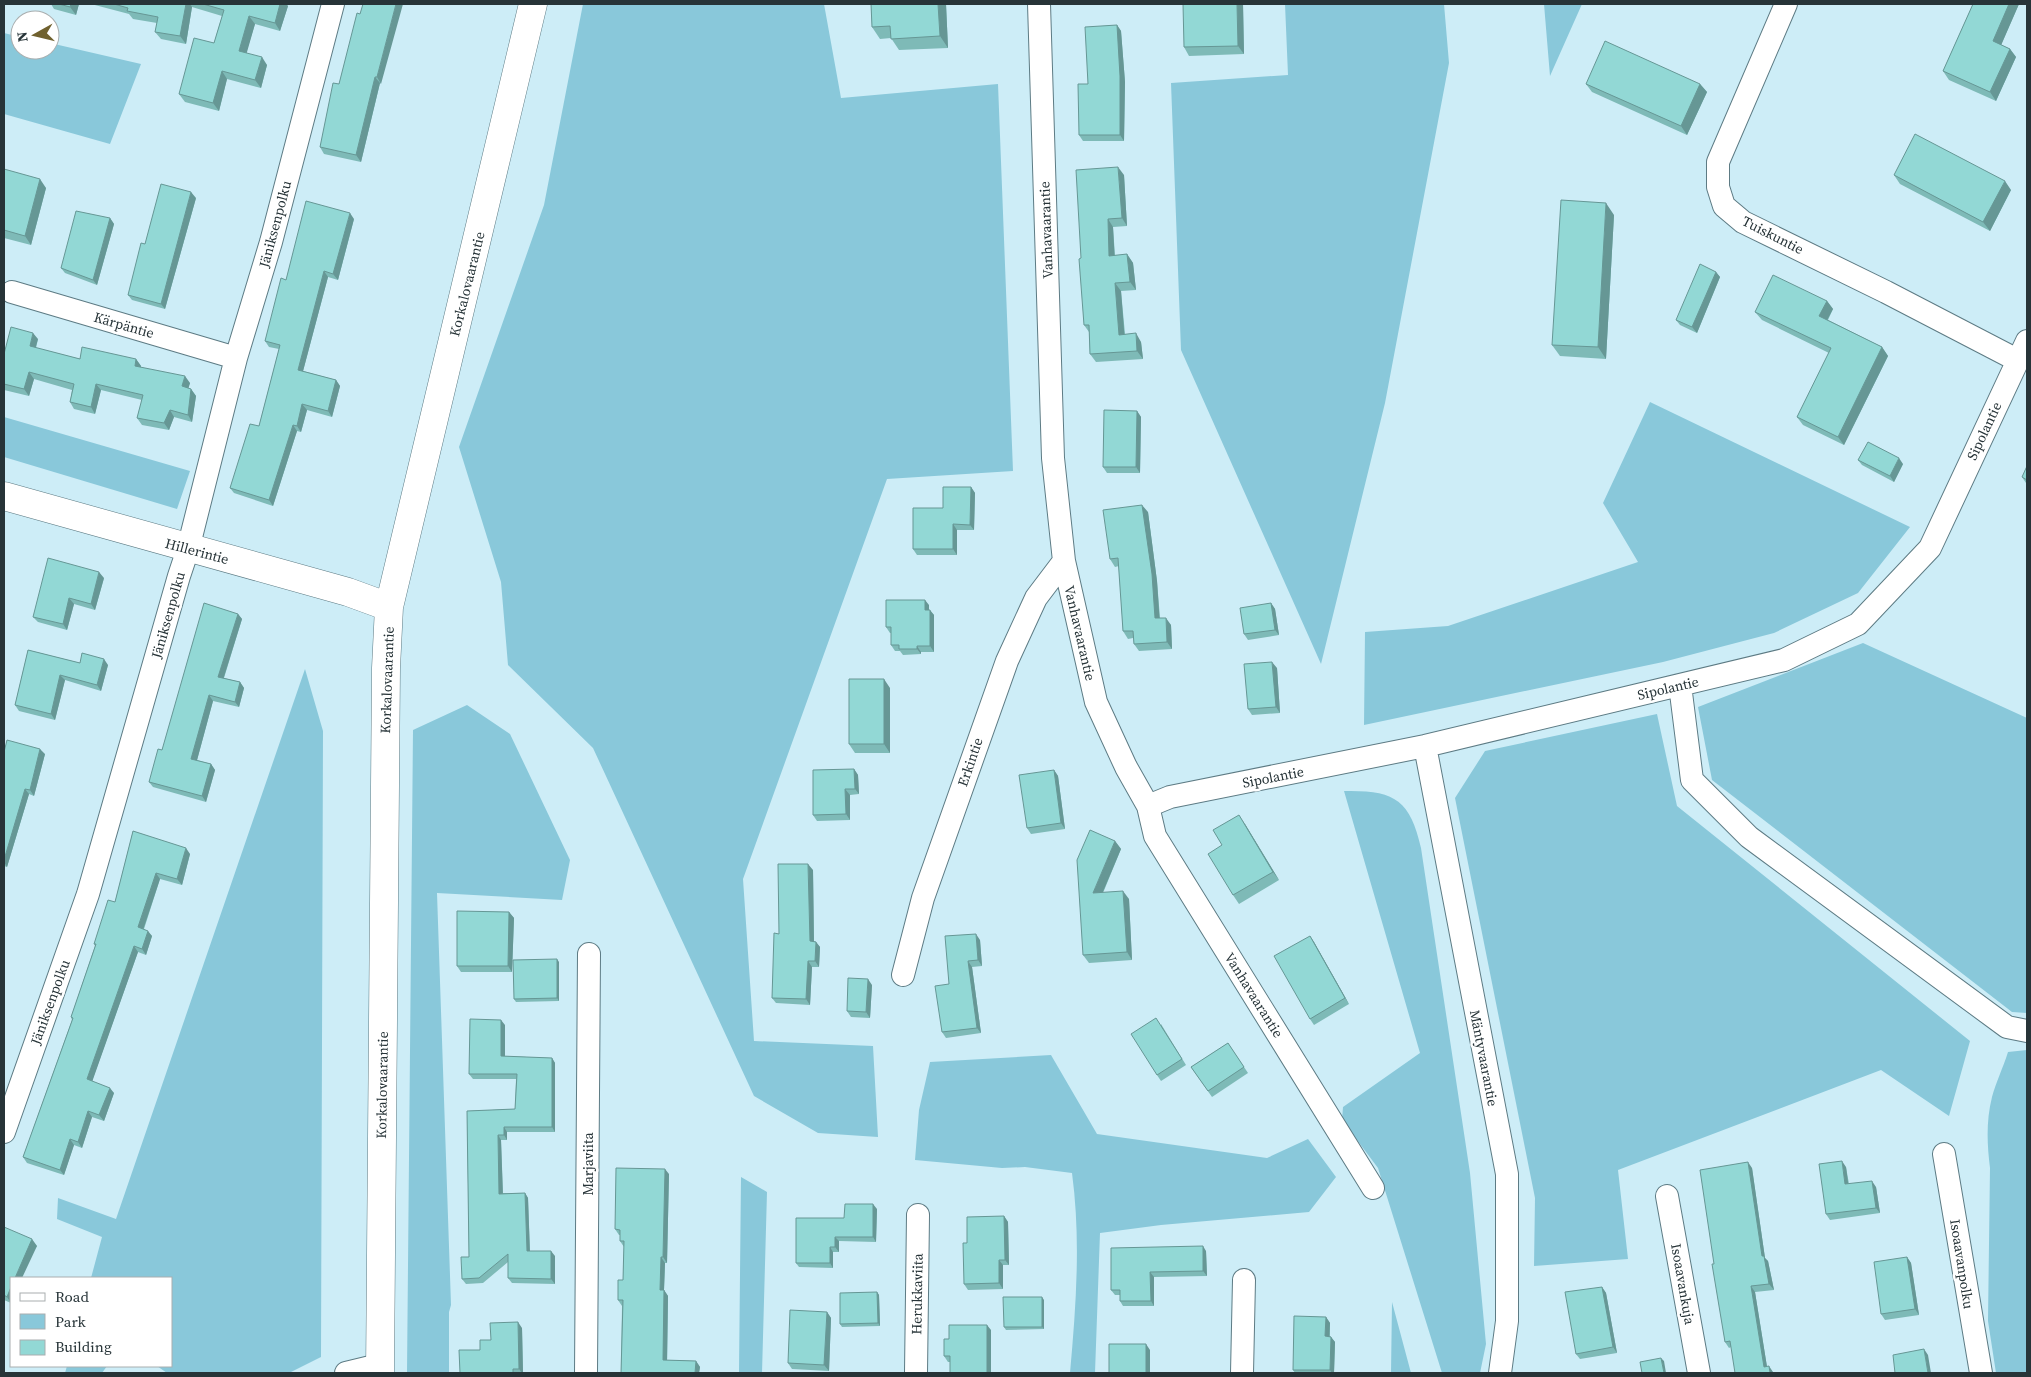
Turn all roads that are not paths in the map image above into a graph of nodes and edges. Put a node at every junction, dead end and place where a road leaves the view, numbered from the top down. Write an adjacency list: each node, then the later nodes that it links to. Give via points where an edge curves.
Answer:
1 (333, 4): 7 (street, Jäniksenpolku, via 271,242)
2 (534, 4): 11 (street, Korkalovaarantie)
3 (1039, 4): 10 (street, Vanhavaarantie, via 1053,458)
4 (1786, 4): 6 (street, Tuiskuntie, via 1718,162 1718,186 1724,206 1743,222 1886,292)
5 (12, 292): 7 (street, Kärpäntie)
6 (2022, 351): 12 (street, Sipolantie, via 1930,548 1858,624 1784,660)
7 (236, 358): 9 (street, Jäniksenpolku)
8 (4, 496): 9 (street, Hillerintie)
9 (188, 549): 11 (street, Hillerintie, via 348,592); 18 (street, Jäniksenpolku, via 88,894)
10 (1064, 561): 14 (street, Vanhavaarantie, via 1096,702); 16 (street, Erkintie, via 1036,598 1007,661 923,898)
11 (389, 607): 24 (street, Korkalovaarantie)
12 (1680, 685): 13 (street, Sipolantie); 17 (street, via 1692,780 1749,837 2007,1027)
13 (1425, 746): 14 (street, Sipolantie, via 1170,797); 29 (street, Mäntyvaarantie, via 1507,1174 1507,1321)
14 (1148, 806): 20 (street, Vanhavaarantie, via 1155,836)
15 (589, 954): 26 (street, Marjaviita)
16 (903, 975)
17 (2027, 1031)
18 (4, 1132)
19 (1944, 1154): 31 (street, Isoaavanpolku)
20 (1373, 1188)
21 (1667, 1196): 30 (street, Isoaavankuja)
22 (918, 1215): 27 (street, Herukkaviita)
23 (1244, 1280): 28 (street)
24 (379, 1369): 25 (street)
25 (346, 1373)
26 (586, 1373)
27 (916, 1373)
28 (1242, 1373)
29 (1500, 1373)
30 (1699, 1373)
31 (1980, 1373)

